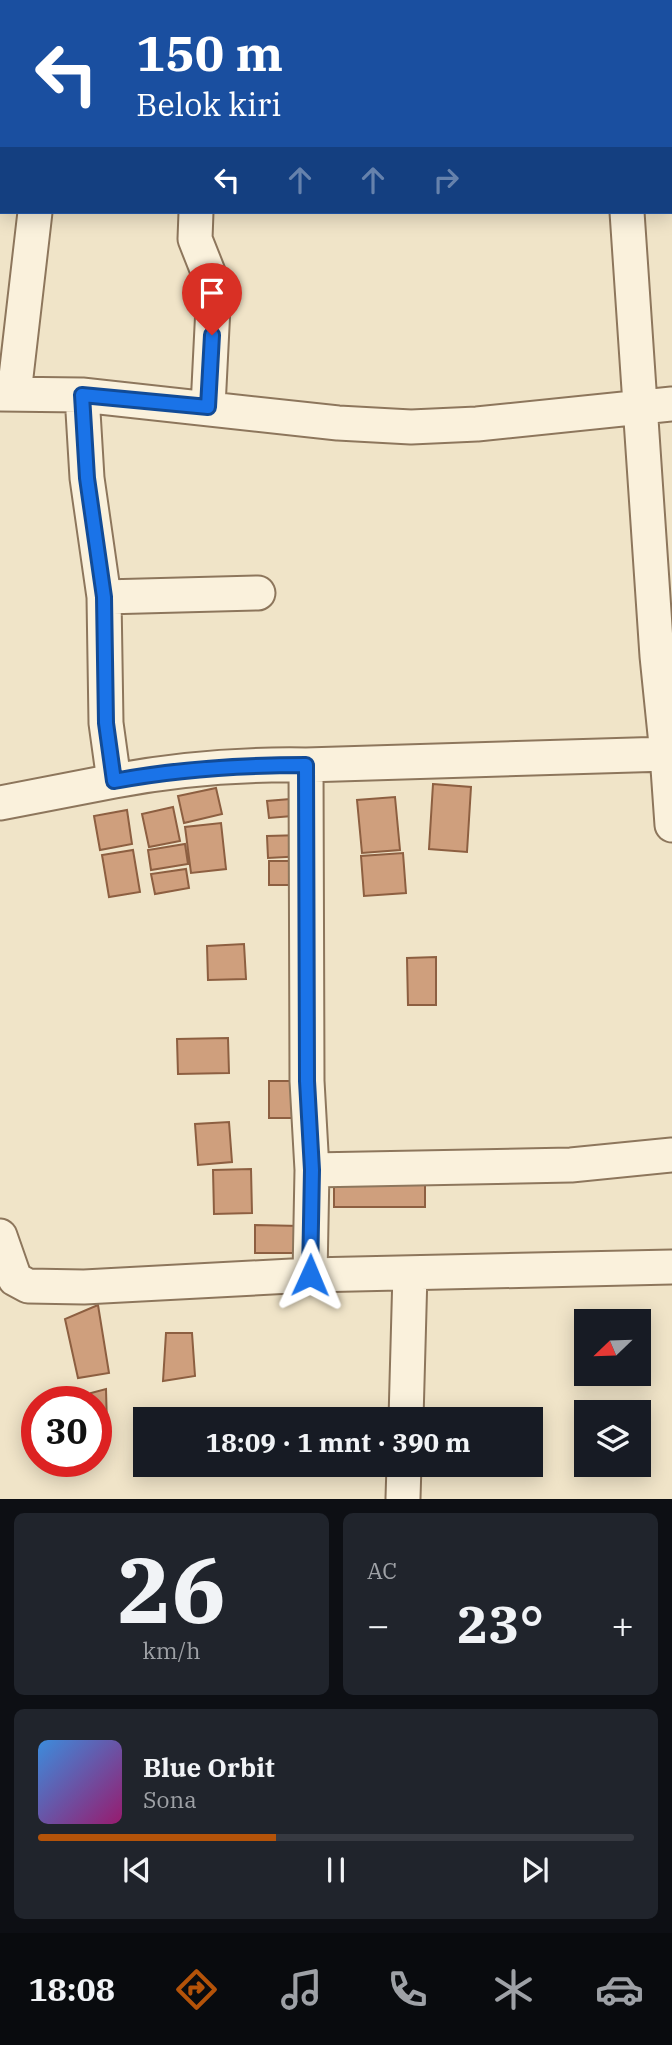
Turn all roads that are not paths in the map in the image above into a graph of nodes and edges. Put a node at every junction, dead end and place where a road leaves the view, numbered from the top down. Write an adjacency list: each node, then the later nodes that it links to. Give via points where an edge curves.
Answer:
1 (35, 214): 4 (street)
2 (196, 214): 7 (street, via 196,241 214,287)
3 (627, 214): 6 (street)
4 (7, 394): 5 (street)
5 (82, 395): 7 (street); 10 (street, via 87,478)
6 (656, 406): 7 (street, via 411,427); 8 (street)
7 (208, 407)
8 (660, 538): 11 (street)
9 (258, 593): 10 (street)
10 (104, 597): 14 (street, via 106,723)
11 (663, 617): 12 (street)
12 (670, 754): 13 (street); 16 (street)
13 (306, 765): 14 (street, via 246,764); 18 (street, via 307,1081)
14 (114, 781): 15 (street)
15 (0, 803)
16 (672, 825)
17 (672, 1155): 18 (street, via 571,1165)
18 (312, 1170): 22 (street)
19 (0, 1236): 22 (street, via 15,1279 28,1286)
20 (672, 1267): 21 (street)
21 (410, 1273): 22 (street); 23 (street)
22 (310, 1275)
23 (406, 1407)
24 (404, 1477): 25 (street)
25 (403, 1498)

